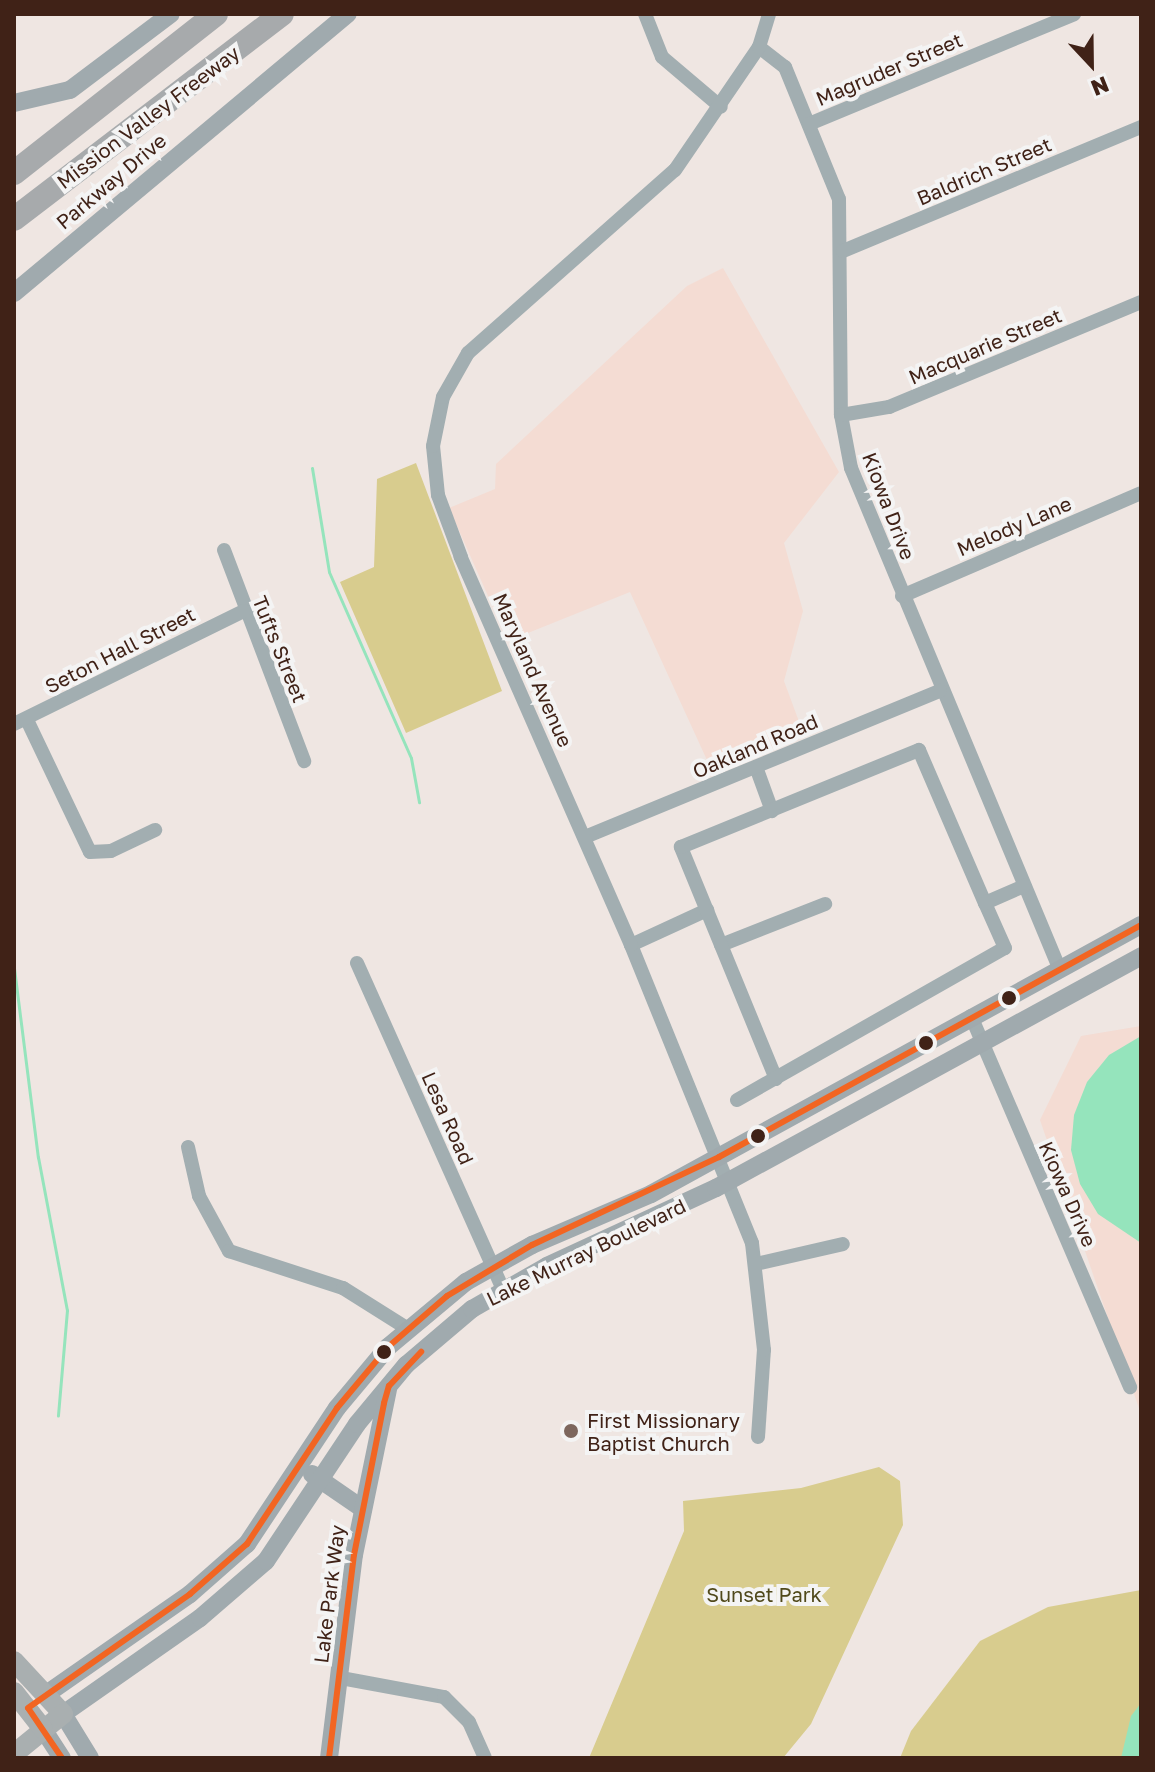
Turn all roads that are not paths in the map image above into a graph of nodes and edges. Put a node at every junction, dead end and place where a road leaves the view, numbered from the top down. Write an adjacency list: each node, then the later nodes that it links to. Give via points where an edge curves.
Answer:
1 (171, 14): 9 (main road, via 70,90)
2 (216, 14): 13 (highway, Mission Valley Freeway)
3 (282, 14): 14 (highway, Mission Valley Freeway)
4 (348, 14): 16 (main road, Parkway Drive)
5 (645, 14): 10 (street, via 662,57)
6 (769, 14): 8 (street, Maryland Avenue)
7 (1074, 14): 11 (street, Magruder Street)
8 (759, 47): 10 (street, Maryland Avenue); 11 (street, Kiowa Drive, via 785,67)
9 (14, 103)
10 (721, 107): 29 (street, Maryland Avenue, via 675,170 634,211 474,347 450,381 434,429 435,479 461,557)
11 (809, 124): 15 (street, Kiowa Drive, via 839,199)
12 (1141, 127): 15 (street, Baldrich Street)
13 (14, 173)
14 (14, 219)
15 (843, 251): 18 (street, Kiowa Drive)
16 (14, 293)
17 (1141, 302): 18 (street, Macquarie Street, via 889,407)
18 (841, 415): 21 (street, Kiowa Drive, via 863,503)
19 (1141, 493): 21 (street, Melody Lane)
20 (224, 550): 22 (street, Tufts Street)
21 (902, 596): 23 (street, Kiowa Drive)
22 (244, 611): 24 (street, Seton Hall Street); 25 (street, Tufts Street)
23 (940, 691): 26 (street, Oakland Road); 30 (street, Kiowa Drive)
24 (21, 722): 28 (street, via 90,852 111,851)
25 (304, 761)
26 (756, 767): 27 (street); 29 (street, Oakland Road)
27 (772, 811): 31 (street, via 919,750); 33 (street, via 681,847)
28 (155, 830)
29 (585, 837): 35 (street, Maryland Avenue)
30 (1024, 886): 31 (street); 39 (street, Kiowa Drive)
31 (985, 903): 42 (street, via 1005,948)
32 (825, 904): 36 (street)
33 (707, 910): 35 (street); 36 (street)
34 (1141, 925): 39 (main road, Lake Murray Boulevard)
35 (631, 945): 45 (street, Maryland Avenue)
36 (721, 945): 42 (street)
37 (1141, 956): 41 (main road, Lake Murray Boulevard)
38 (357, 963): 49 (street, Lesa Road)
39 (1060, 970): 40 (main road, Lake Murray Boulevard)
40 (971, 1016): 41 (street, Kiowa Drive); 45 (main road, Lake Murray Boulevard)
41 (982, 1040): 46 (main road, Lake Murray Boulevard); 53 (street, Kiowa Drive)
42 (776, 1079): 43 (street)
43 (737, 1100)
44 (188, 1147): 51 (street, via 199,1196 229,1251 343,1288)
45 (719, 1157): 46 (street, Maryland Avenue); 49 (main road, Lake Murray Boulevard)
46 (728, 1182): 48 (street, Maryland Avenue); 50 (main road, Lake Murray Boulevard)
47 (843, 1244): 48 (street)
48 (756, 1264): 54 (street, Maryland Avenue, via 764,1350)
49 (493, 1267): 50 (street, Lesa Road); 51 (main road, Lake Murray Boulevard)
50 (503, 1290): 52 (main road, Lake Murray Boulevard, via 444,1332)
51 (408, 1329): 55 (main road, Lake Murray Boulevard, via 337,1408)
52 (389, 1386): 56 (main road, Lake Murray Boulevard); 57 (main road)
53 (1130, 1387)
54 (758, 1437)
55 (300, 1467): 56 (main road, Lake Park Way); 61 (main road, Lake Murray Boulevard, via 247,1544 217,1572)
56 (322, 1481): 57 (main road, Lake Park Way); 63 (main road, Lake Murray Boulevard, via 266,1561 237,1588)
57 (363, 1509): 59 (main road, Lake Park Way)
58 (14, 1661): 61 (main road)
59 (341, 1678): 68 (main road, Lake Park Way); 69 (street, via 444,1697 465,1715)
60 (14, 1692): 62 (main road)
61 (48, 1693): 62 (main road, Lake Murray Boulevard); 63 (main road)
62 (21, 1714): 64 (main road)
63 (63, 1714): 64 (main road, Lake Murray Boulevard); 67 (main road)
64 (43, 1729): 65 (main road, Lake Murray Boulevard); 66 (main road)
65 (14, 1754)
66 (62, 1758)
67 (90, 1758)
68 (329, 1758)
69 (485, 1758)

